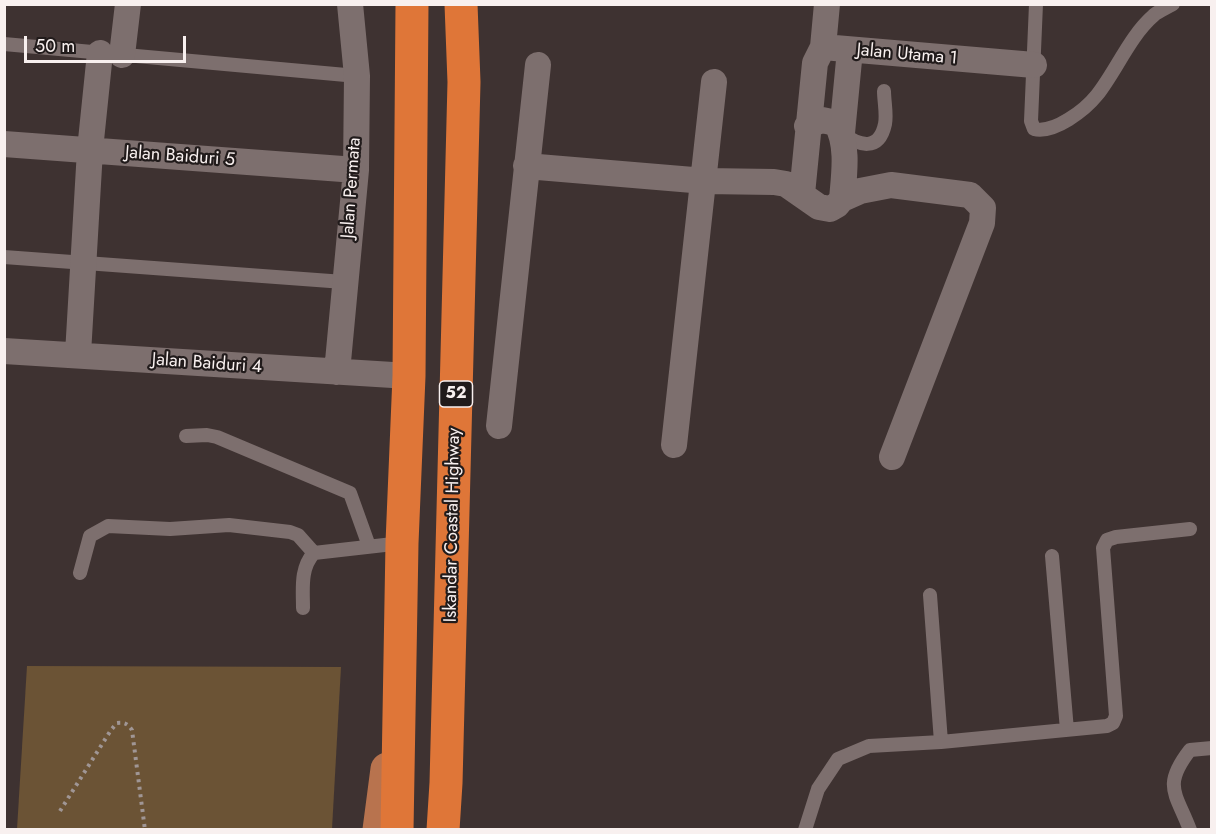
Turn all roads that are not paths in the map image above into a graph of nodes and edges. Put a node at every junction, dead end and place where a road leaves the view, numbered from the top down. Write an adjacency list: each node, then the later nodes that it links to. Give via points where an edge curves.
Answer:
1 (128, 4): 11 (street)
2 (350, 4): 14 (street, Jalan Permata)
3 (412, 4): 32 (highway)
4 (461, 4): 51 (highway, Iskandar Coastal Highway / 52, via 464,82)
5 (827, 4): 9 (street)
6 (1036, 4): 13 (lane)
7 (1173, 4): 13 (lane, via 1154,15 1096,96 1068,120 1041,130 1034,129 1031,121)
8 (4, 44): 11 (lane)
9 (823, 47): 10 (street, Jalan Utama 1); 17 (street, via 815,63)
10 (850, 50): 13 (street, Jalan Utama 1); 18 (street)
11 (111, 54): 14 (lane); 20 (street)
12 (538, 65): 21 (street)
13 (1034, 66)
14 (357, 76): 22 (street, Jalan Permata)
15 (714, 82): 23 (street)
16 (884, 91): 18 (lane, via 885,124 880,137 863,145)
17 (807, 126): 18 (street, via 822,120 836,123); 24 (street)
18 (842, 133): 25 (street)
19 (4, 144): 20 (street, Jalan Baiduri 5)
20 (90, 150): 22 (street, Jalan Baiduri 5); 27 (street)
21 (526, 166): 23 (street); 33 (street)
22 (356, 170): 28 (street, Jalan Permata)
23 (705, 181): 24 (street, via 774,182); 35 (street)
24 (802, 194): 25 (street, via 819,207 830,209)
25 (842, 199): 36 (street, via 860,190 891,185 970,195 983,208 982,224)
26 (4, 257): 27 (lane)
27 (83, 263): 28 (lane); 30 (street)
28 (344, 282): 31 (street, Jalan Permata)
29 (4, 351): 30 (street, Jalan Baiduri 4)
30 (78, 354): 31 (street, Jalan Baiduri 4)
31 (337, 372): 32 (street, Jalan Baiduri 4)
32 (409, 376): 38 (highway)
33 (499, 426)
34 (186, 436): 39 (lane, via 217,437 350,493)
35 (674, 445)
36 (892, 457)
37 (1190, 529): 46 (lane, via 1107,540 1103,548 1116,716 1107,726)
38 (402, 543): 39 (lane); 45 (highway)
39 (369, 546): 40 (lane)
40 (314, 553): 42 (lane, via 298,535 290,532 229,525 170,529 108,526 90,536); 44 (lane, via 304,570)
41 (1052, 556): 46 (lane)
42 (80, 573)
43 (930, 595): 47 (lane)
44 (303, 608)
45 (399, 675): 49 (main road); 50 (highway)
46 (1067, 730): 47 (lane)
47 (941, 742): 52 (lane, via 869,746 838,759 818,789)
48 (1212, 748): 53 (lane, via 1190,750 1177,766 1175,797)
49 (379, 830)
50 (396, 830)
51 (443, 830)
52 (806, 830)
53 (1190, 830)

